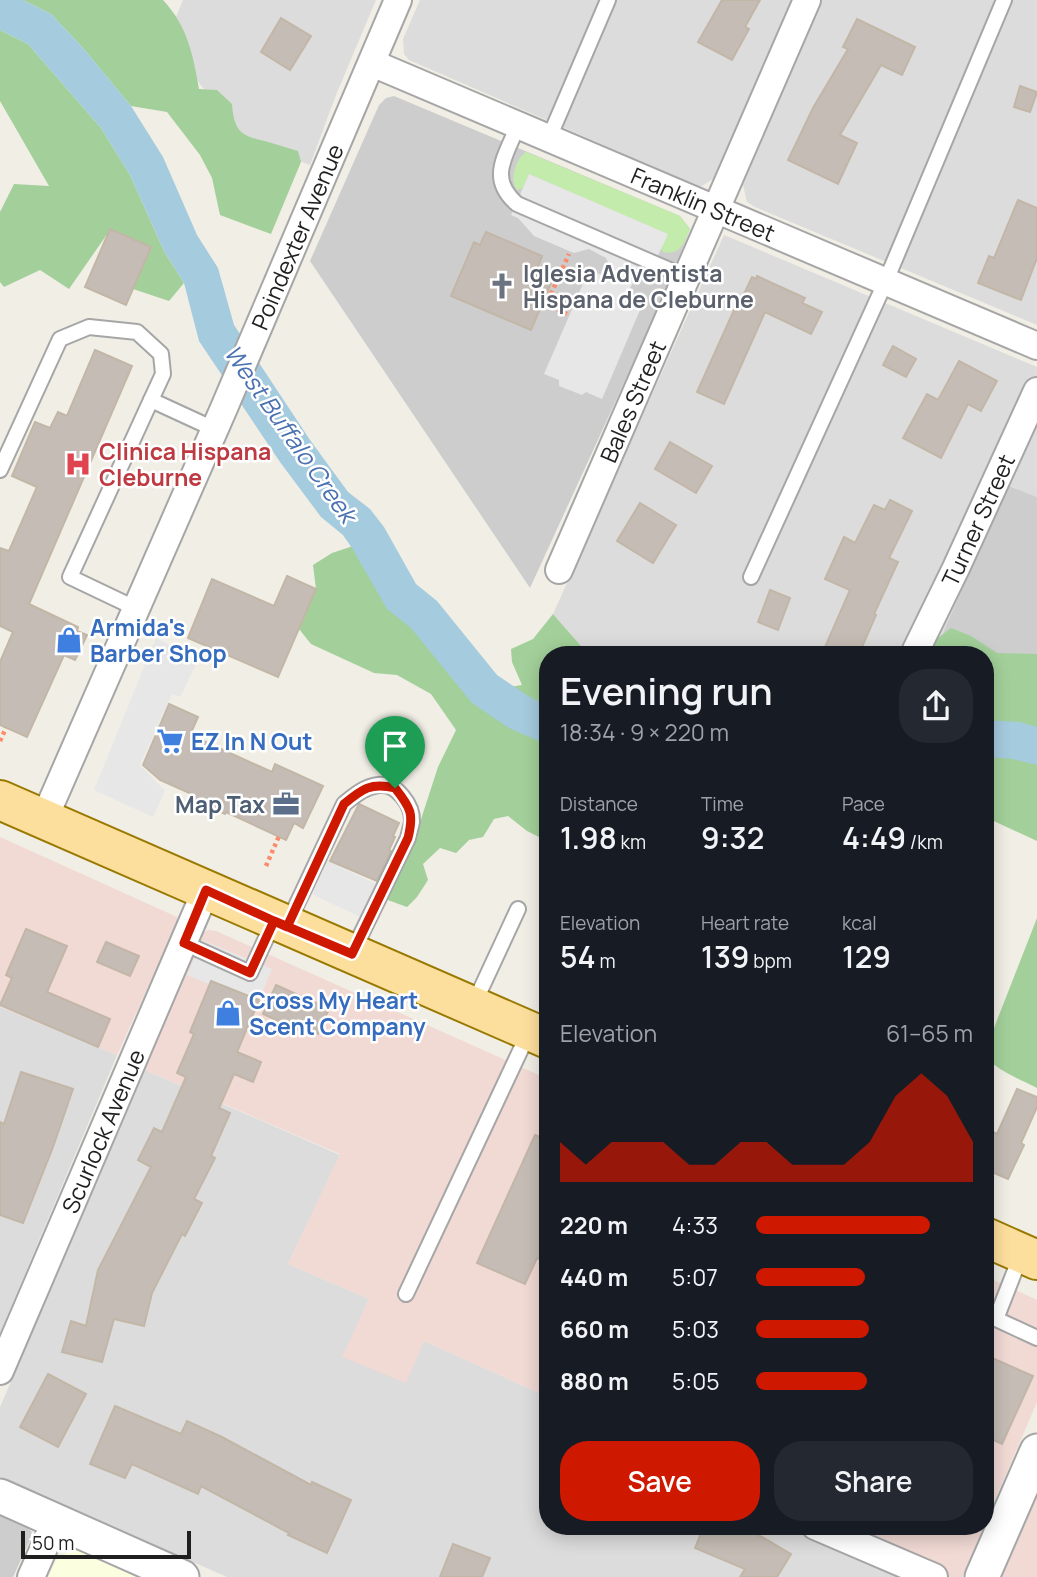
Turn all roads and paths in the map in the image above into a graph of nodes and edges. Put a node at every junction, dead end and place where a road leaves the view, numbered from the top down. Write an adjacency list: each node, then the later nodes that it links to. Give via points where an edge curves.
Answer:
1 (398, 0): 5 (street, Poindexter Avenue)
2 (608, 0): 7 (lane)
3 (807, 0): 8 (street, Bales Street)
4 (1004, 0): 11 (lane)
5 (372, 63): 6 (street, Franklin Street); 16 (street, Poindexter Avenue)
6 (518, 125): 7 (street, Franklin Street); 10 (lane, via 501,169 499,182 506,195 517,204)
7 (549, 138): 8 (street, Franklin Street)
8 (716, 210): 10 (street, Bales Street); 11 (street, Franklin Street)
9 (569, 254): 12 (path, via 547,305)
10 (688, 278): 18 (street, Bales Street)
11 (885, 283): 13 (street, Franklin Street); 19 (lane)
12 (567, 314)
13 (1037, 346)
14 (1037, 391): 21 (street, Turner Street)
15 (151, 400): 16 (lane); 17 (lane, via 163,374 161,354 137,332 89,327 60,339); 20 (lane, via 70,577)
16 (219, 419): 20 (street, Poindexter Avenue)
17 (0, 470)
18 (559, 570)
19 (751, 577)
20 (135, 608): 25 (street, Poindexter Avenue)
21 (918, 646)
22 (6, 728): 23 (path)
23 (0, 741)
24 (0, 800): 25 (main road)
25 (44, 819): 28 (main road)
26 (279, 836): 27 (path)
27 (266, 866)
28 (206, 890): 30 (main road); 31 (street, Scurlock Avenue)
29 (518, 909): 33 (lane)
30 (281, 924): 31 (lane, via 250,973); 32 (main road); 32 (lane, via 344,804 379,784 395,788 408,805 412,820 408,838)
31 (184, 943): 41 (street, Scurlock Avenue)
32 (352, 954): 33 (main road)
33 (473, 1006): 34 (main road)
34 (539, 1035): 37 (lane)
35 (994, 1241): 36 (main road)
36 (1029, 1257): 38 (lane)
37 (406, 1294)
38 (994, 1312)
39 (994, 1318): 40 (lane)
40 (1037, 1338)
41 (0, 1371)
42 (1037, 1451): 49 (street)
43 (0, 1496): 44 (street)
44 (56, 1521): 46 (street); 47 (street)
45 (836, 1535): 48 (street)
46 (31, 1577)
47 (182, 1577)
48 (934, 1577)
49 (982, 1577)

